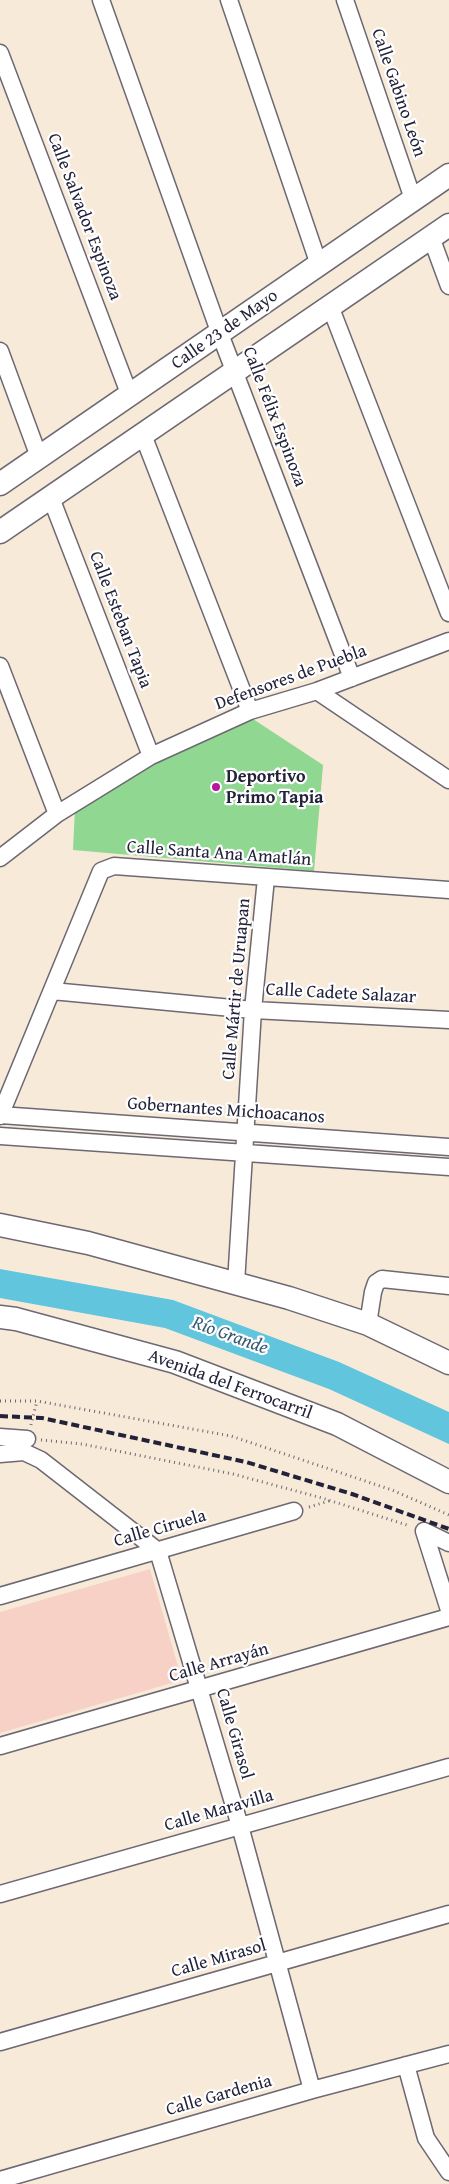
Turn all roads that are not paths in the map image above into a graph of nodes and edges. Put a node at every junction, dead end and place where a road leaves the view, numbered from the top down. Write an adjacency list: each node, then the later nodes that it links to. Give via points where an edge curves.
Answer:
1 (100, 0): 11 (street, Calle Félix Espinoza)
2 (228, 0): 8 (street)
3 (345, 0): 6 (street, Calle Gabino León)
4 (0, 53): 14 (street, Calle Salvador Espinoza)
5 (449, 175): 6 (street, Calle 23 de Mayo)
6 (413, 200): 8 (street, Calle 23 de Mayo)
7 (440, 231): 9 (street); 10 (street)
8 (319, 265): 11 (street, Calle 23 de Mayo)
9 (449, 286)
10 (330, 306): 13 (street); 20 (street)
11 (220, 334): 13 (street, Calle Félix Espinoza); 14 (street, Calle 23 de Mayo)
12 (0, 351): 16 (street)
13 (236, 372): 15 (street); 23 (street, Calle Félix Espinoza)
14 (130, 396): 16 (street, Calle 23 de Mayo)
15 (143, 435): 18 (street); 25 (street)
16 (39, 457): 17 (street, Calle 23 de Mayo)
17 (0, 484)
18 (51, 498): 19 (street); 26 (street, Calle Esteban Tapia)
19 (0, 532)
20 (449, 613)
21 (449, 641): 23 (street, Defensores de Puebla)
22 (0, 666): 28 (street)
23 (352, 678): 24 (street, Defensores de Puebla)
24 (316, 691): 25 (street, Defensores de Puebla); 27 (street)
25 (250, 711): 26 (street, Defensores de Puebla)
26 (151, 756): 28 (street, Defensores de Puebla)
27 (449, 780)
28 (57, 814): 29 (street, Defensores de Puebla)
29 (0, 858)
30 (266, 878): 31 (street, Calle Santa Ana Amatlán); 32 (street, Calle Santa Ana Amatlán, via 114,866 101,871); 33 (street, Calle Mártir de Uruapan)
31 (449, 890)
32 (52, 991): 33 (street, Calle Cadete Salazar); 35 (street, Calle Santa Ana Amatlán)
33 (253, 1010): 34 (street, Calle Cadete Salazar); 36 (street, Calle Mártir de Uruapan)
34 (449, 1020)
35 (0, 1115): 36 (street, Gobernantes Michoacanos)
36 (246, 1133): 38 (street, Gobernantes Michoacanos); 39 (street, Calle Mártir de Uruapan)
37 (0, 1136): 39 (street)
38 (449, 1148)
39 (245, 1152): 40 (street); 42 (street, Calle Mártir de Uruapan)
40 (449, 1167)
41 (0, 1225): 42 (street, via 88,1243)
42 (236, 1283): 45 (street)
43 (449, 1286): 45 (street, via 382,1279 372,1292)
44 (0, 1317): 50 (street, Avenida del Ferrocarril, via 175,1362 337,1424)
45 (368, 1324): 46 (street)
46 (449, 1362)
47 (0, 1437): 48 (street)
48 (25, 1446): 49 (street); 53 (street)
49 (0, 1454)
50 (449, 1482)
51 (294, 1512): 53 (street, Calle Ciruela)
52 (449, 1543): 55 (street, via 424,1531)
53 (158, 1551): 54 (street, Calle Ciruela); 57 (street, Calle Girasol)
54 (0, 1596)
55 (449, 1610)
56 (449, 1617): 57 (street, Calle Arrayán)
57 (200, 1689): 58 (street, Calle Arrayán); 60 (street, Calle Girasol)
58 (0, 1746)
59 (449, 1767): 60 (street, Calle Maravilla)
60 (240, 1826): 61 (street, Calle Maravilla); 63 (street, Calle Girasol)
61 (0, 1894)
62 (449, 1914): 63 (street, Calle Mirasol)
63 (276, 1963): 64 (street, Calle Mirasol); 67 (street, Calle Girasol)
64 (0, 2042)
65 (449, 2054): 66 (street, Calle Gardenia)
66 (406, 2066): 67 (street, Calle Gardenia); 68 (street, via 426,2138)
67 (312, 2090): 69 (street, Calle Gardenia)
68 (449, 2172)
69 (23, 2179): 70 (street, Calle Gardenia)
70 (0, 2180)

